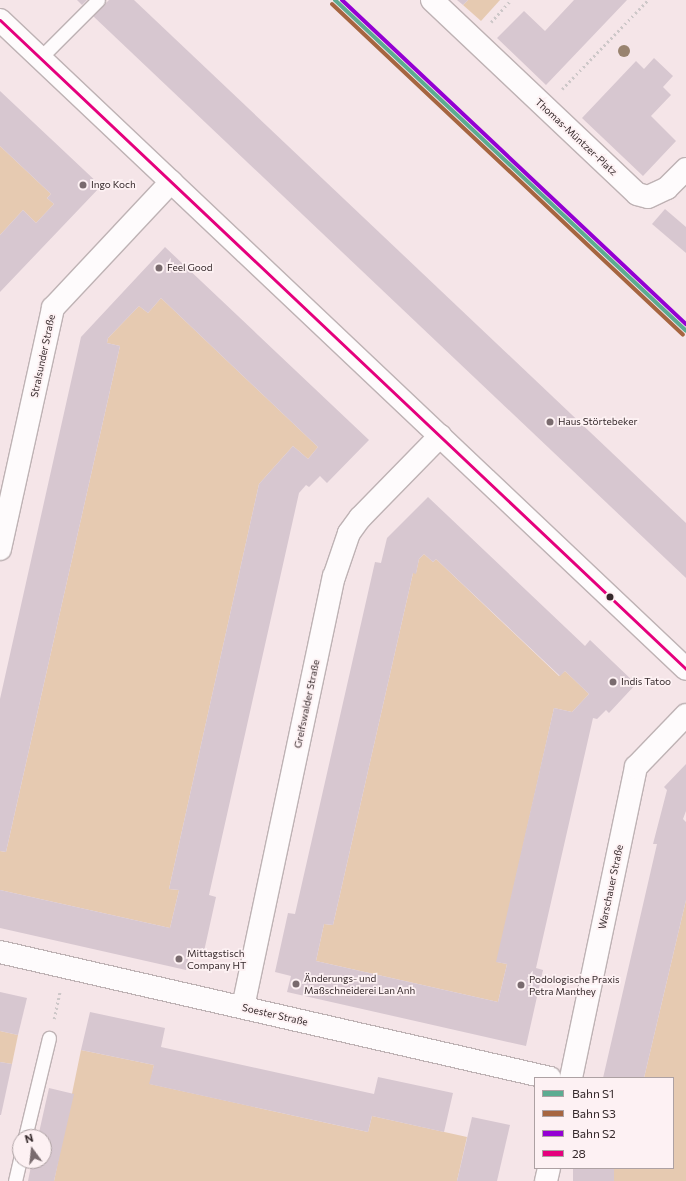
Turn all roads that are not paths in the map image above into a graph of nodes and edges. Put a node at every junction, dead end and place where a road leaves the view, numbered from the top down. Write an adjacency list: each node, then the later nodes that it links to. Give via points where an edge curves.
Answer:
1 (98, 0): 4 (lane)
2 (432, 0): 5 (street, Thomas-Müntzer-Platz, via 637,194 648,197 667,188)
3 (0, 20): 4 (street)
4 (40, 58): 6 (street)
5 (686, 169)
6 (171, 182): 7 (street); 8 (street, Stralsunder Straße, via 53,308)
7 (440, 436): 9 (street); 12 (street, Greifswalder Straße, via 360,518 349,533 334,578)
8 (0, 549)
9 (686, 669)
10 (686, 715): 15 (street, Warschauer Straße, via 636,767)
11 (0, 952): 12 (street, Soester Straße)
12 (243, 1008): 14 (street, Soester Straße)
13 (49, 1038): 16 (lane)
14 (546, 1077)
15 (571, 1077)
16 (28, 1129)
17 (18, 1169): 19 (lane)
18 (549, 1169): 20 (street)
19 (15, 1181)
20 (546, 1181)

